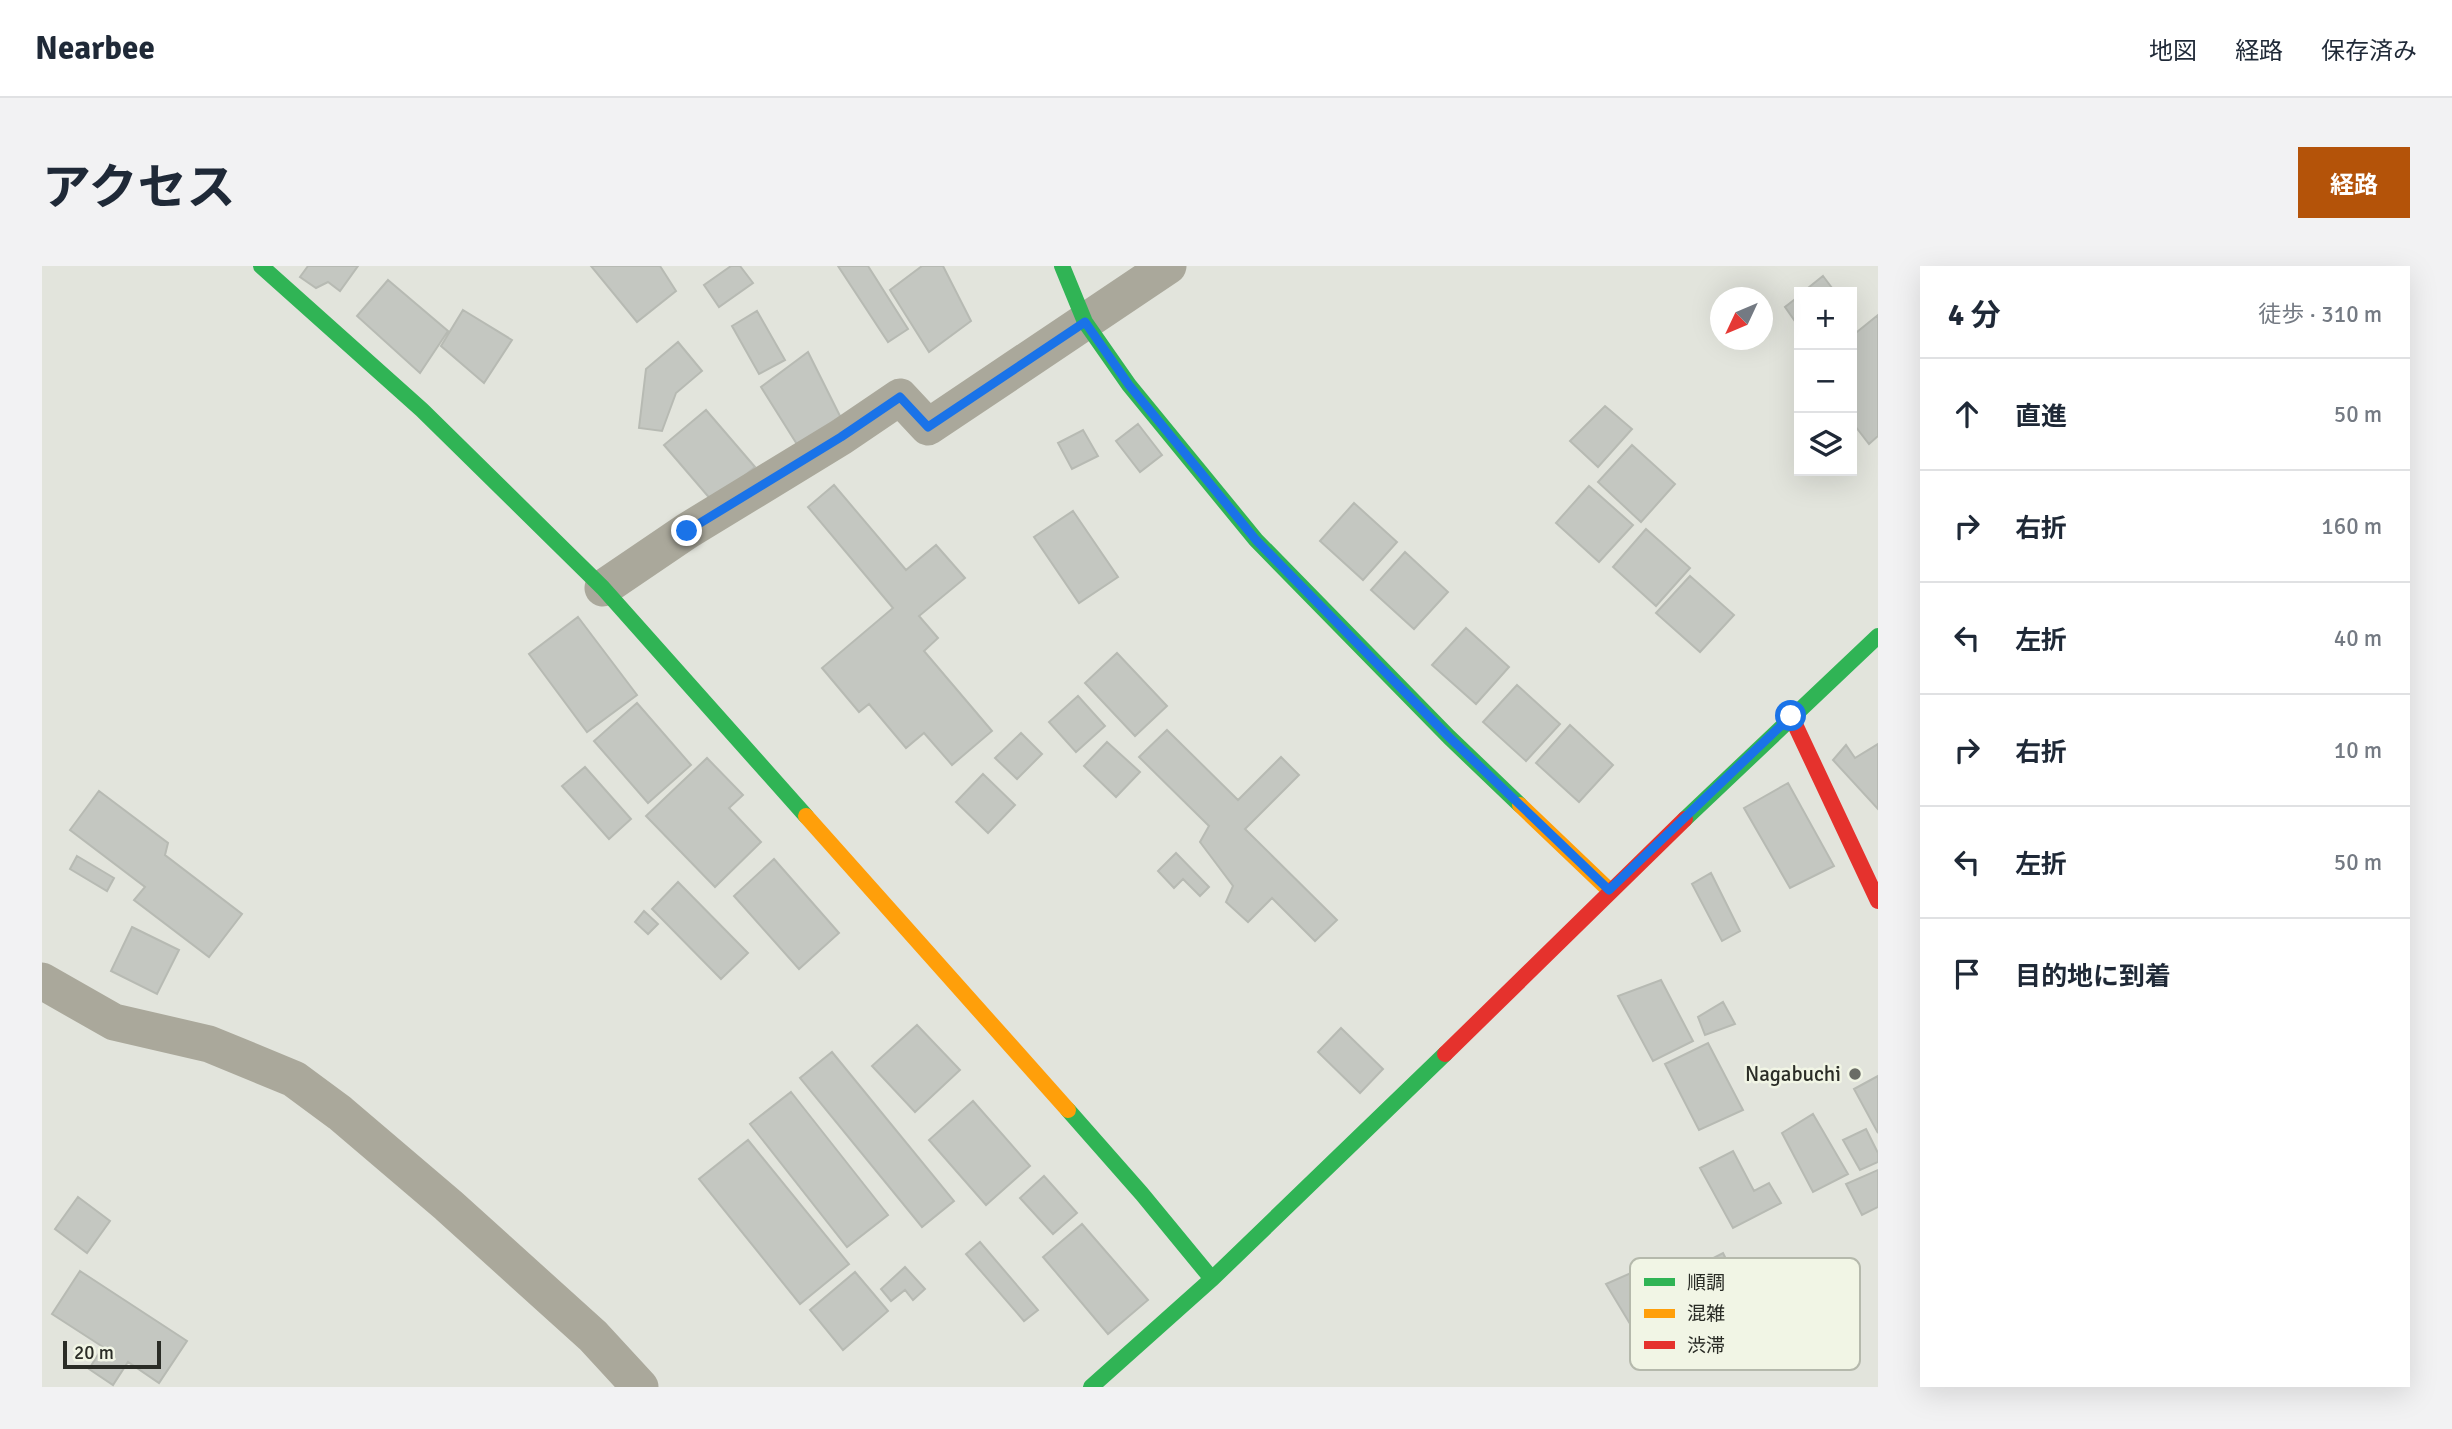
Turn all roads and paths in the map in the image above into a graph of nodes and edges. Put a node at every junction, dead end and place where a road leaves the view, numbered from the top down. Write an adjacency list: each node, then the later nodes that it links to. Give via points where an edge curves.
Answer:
1 (261, 266): 5 (street, via 422,410)
2 (1062, 266): 4 (street)
3 (1168, 266): 4 (street)
4 (1085, 322): 5 (street, via 928,427 900,397); 8 (street, via 1129,385 1256,540 1449,737)
5 (603, 588): 11 (street, via 1142,1194)
6 (1878, 636): 7 (street)
7 (1791, 716): 8 (street); 9 (street)
8 (1609, 890): 11 (street)
9 (1878, 901)
10 (42, 981): 12 (street, via 114,1022 209,1044 294,1079 448,1205 593,1336)
11 (1212, 1279): 13 (street)
12 (640, 1387)
13 (1091, 1387)

